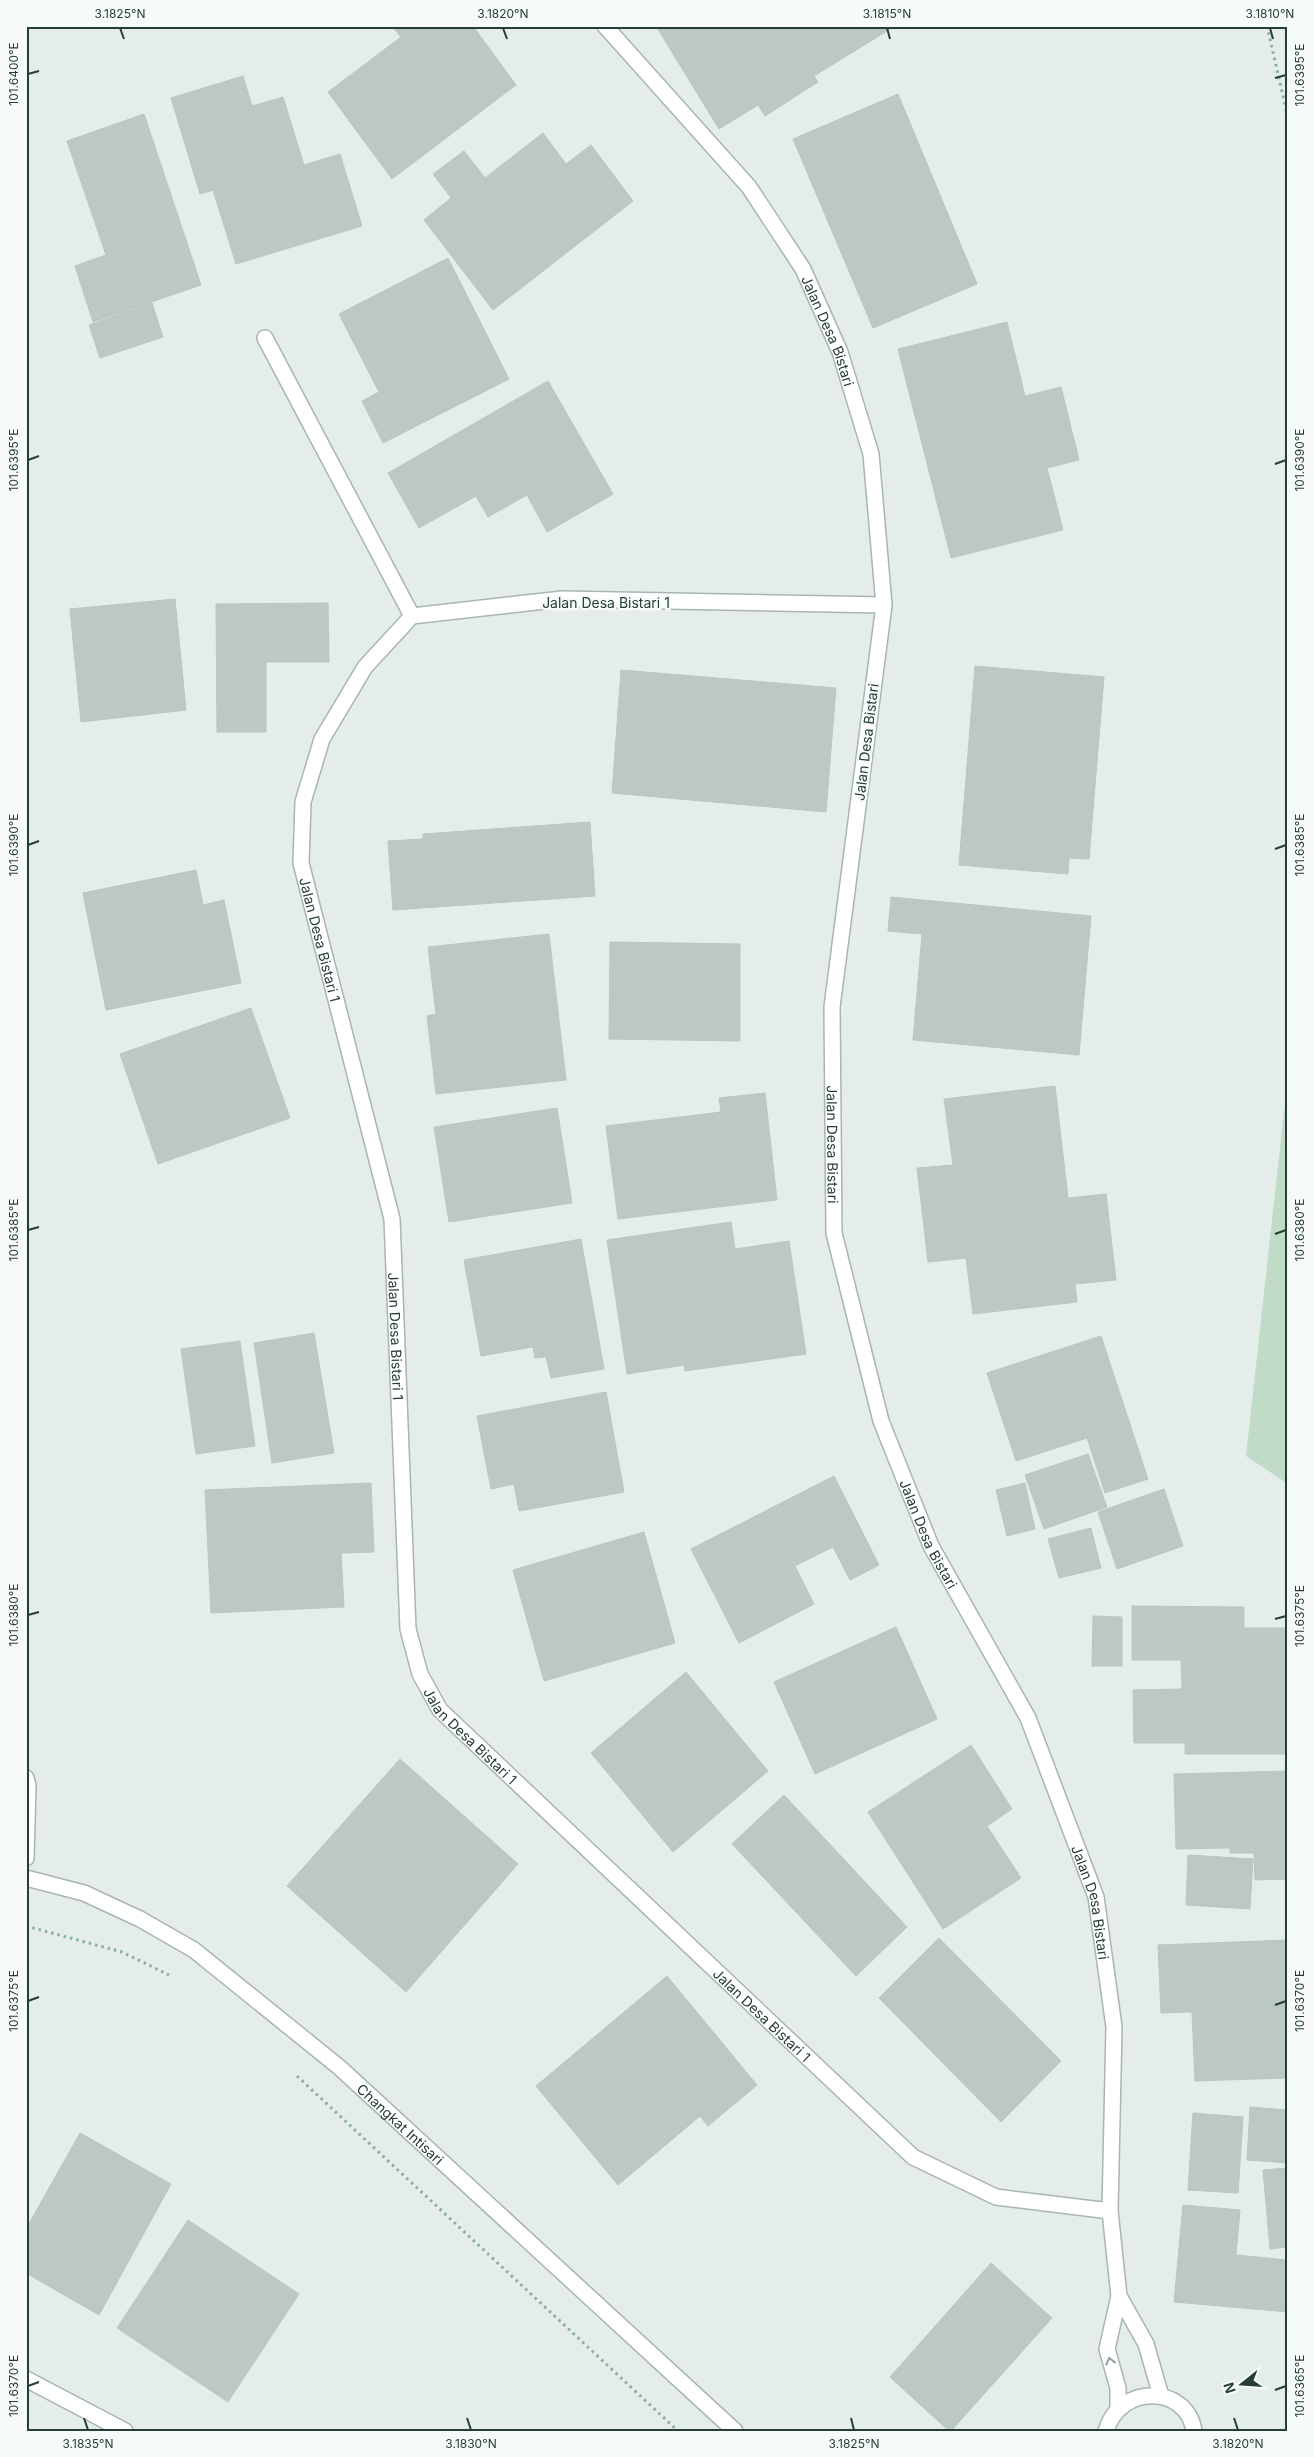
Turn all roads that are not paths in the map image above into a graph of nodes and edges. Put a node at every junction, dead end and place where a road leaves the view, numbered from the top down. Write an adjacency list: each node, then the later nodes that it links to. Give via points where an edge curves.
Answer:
1 (605, 26): 3 (street, Jalan Desa Bistari, via 749,187 803,270 840,352 870,454)
2 (265, 338): 4 (street)
3 (884, 604): 4 (street, Jalan Desa Bistari 1, via 562,599); 8 (street, Jalan Desa Bistari, via 832,1007 834,1233 888,1439 931,1546 1028,1718 1096,1897 1114,2027)
4 (412, 616): 8 (street, Jalan Desa Bistari 1, via 365,667 322,739 302,802 301,863 392,1219 408,1628 420,1674 440,1710 913,2157 996,2197)
5 (26, 1778): 6 (street)
6 (26, 1858)
7 (26, 1878): 14 (street, Changkat Intisari, via 84,1893 140,1919 194,1950 339,2066)
8 (1110, 2211): 9 (street, Jalan Desa Bistari)
9 (1119, 2296): 11 (street, Jalan Desa Bistari, via 1146,2344); 12 (street, Jalan Desa Bistari, one-way to 9, via 1118,2388 1107,2349)
10 (26, 2379): 13 (street)
11 (1161, 2396): 12 (street, via 1130,2399); 16 (street, via 1186,2412)
12 (1118, 2408): 15 (street)
13 (125, 2431)
14 (735, 2431)
15 (1106, 2431)
16 (1194, 2431)

